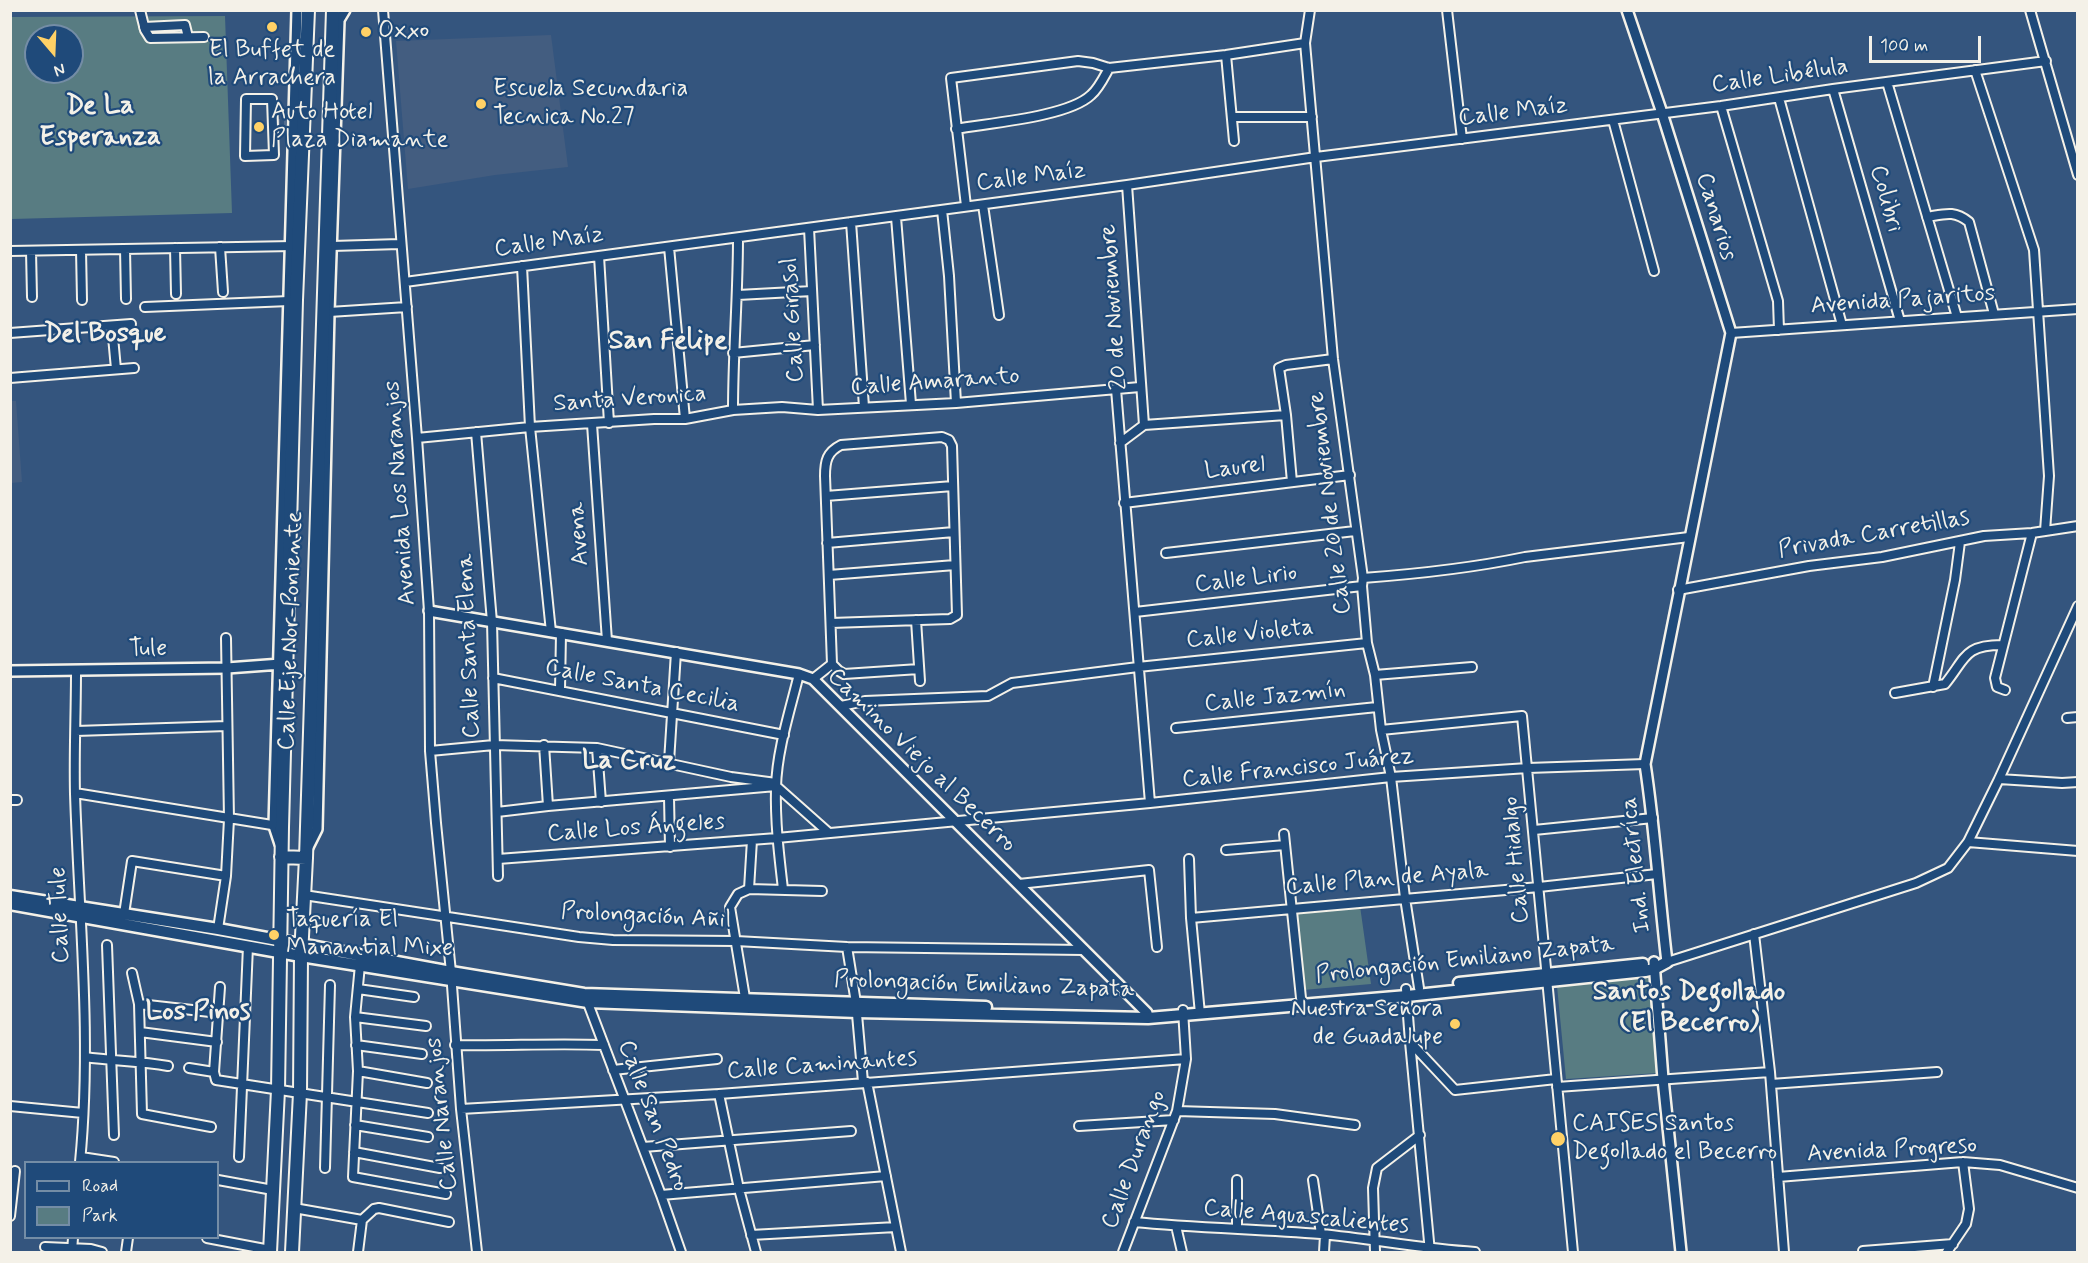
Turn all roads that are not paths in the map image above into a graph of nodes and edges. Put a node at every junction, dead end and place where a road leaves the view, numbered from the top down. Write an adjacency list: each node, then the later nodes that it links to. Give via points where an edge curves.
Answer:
1 (140, 10): 11 (street)
2 (297, 10): 43 (street, via 290,123)
3 (308, 10): 43 (main road, Calle Eje Nor-Poniente)
4 (333, 10): 192 (main road, Calle Eje Nor-Poniente)
5 (345, 10): 44 (street, via 339,20)
6 (383, 10): 42 (street, Avenida Los Naranjos)
7 (1447, 10): 29 (street)
8 (1627, 10): 23 (street, Canarios)
9 (2031, 10): 16 (street)
10 (1310, 11): 14 (street, Calle 20 de Noviembre)
11 (144, 27): 12 (street, via 150,38); 12 (street, via 185,25)
12 (188, 37): 13 (street)
13 (204, 37)
14 (1305, 43): 15 (street); 25 (street, Calle 20 de Noviembre)
15 (1226, 55): 17 (street); 24 (street)
16 (2046, 61): 18 (street, Calle Libélula); 32 (street)
17 (1109, 68): 28 (street, via 1091,95 1076,106); 28 (street, via 1077,61 951,78)
18 (1975, 70): 19 (street, Calle Libélula); 67 (street, via 2034,250)
19 (1887, 82): 20 (street, Calle Libélula); 38 (street)
20 (1833, 89): 21 (street, Calle Libélula); 72 (street, Colibri)
21 (1779, 98): 22 (street, Calle Libélula); 74 (street)
22 (1721, 106): 23 (street, Calle Libélula); 76 (street, via 1778,301)
23 (1662, 113): 26 (street, Calle Maíz); 78 (street, Canarios)
24 (1233, 117): 25 (street); 30 (street)
25 (1312, 117): 31 (street, Calle 20 de Noviembre)
26 (1613, 120): 29 (street, Calle Maíz); 54 (street)
27 (272, 123): 27 (street, via 272,99 246,99 245,156 274,156)
28 (956, 129): 35 (street)
29 (1462, 139): 31 (street, Calle Maíz)
30 (1234, 141)
31 (1317, 157): 33 (street, Calle Maíz); 81 (street, Calle 20 de Noviembre)
32 (2078, 174)
33 (1127, 185): 34 (street, Calle Maíz); 85 (street, 20 de Noviembre)
34 (983, 204): 35 (street, Calle Maíz); 70 (street)
35 (966, 206): 36 (street, Calle Maíz)
36 (942, 210): 37 (street, Calle Maíz); 87 (street)
37 (896, 217): 39 (street, Calle Maíz); 88 (street)
38 (1927, 217): 69 (street, via 1949,213 1969,222); 71 (street)
39 (851, 222): 40 (street, Calle Maíz); 89 (street)
40 (809, 228): 41 (street, Calle Maíz); 56 (street, Calle Girasol)
41 (738, 238): 46 (street, Calle Maíz); 59 (street)
42 (400, 244): 44 (street); 55 (street, Avenida Los Naranjos)
43 (294, 246): 45 (street); 63 (street); 131 (main road, Calle Eje Nor-Poniente)
44 (332, 246): 68 (street)
45 (220, 247): 47 (street); 57 (street)
46 (669, 247): 52 (street, Calle Maíz); 93 (street)
47 (175, 248): 48 (street); 58 (street)
48 (125, 249): 50 (street); 61 (street)
49 (32, 250): 50 (street); 51 (street); 60 (street)
50 (81, 250): 62 (street)
51 (10, 251)
52 (598, 256): 53 (street, Calle Maíz); 94 (street)
53 (522, 266): 55 (street, Calle Maíz); 97 (street, Santa Veronica)
54 (1654, 271)
55 (405, 282): 65 (street, Avenida Los Naranjos)
56 (812, 291): 59 (street); 79 (street, Calle Girasol)
57 (223, 292)
58 (176, 294)
59 (738, 295): 80 (street)
60 (32, 297)
61 (126, 299)
62 (82, 300)
63 (289, 301): 64 (street); 131 (street)
64 (144, 307)
65 (407, 307): 68 (street); 99 (street, Avenida Los Naranjos)
66 (2078, 309): 67 (street, Avenida Pajaritos)
67 (2039, 311): 69 (street, Avenida Pajaritos); 108 (street, via 2049,476)
68 (329, 312): 192 (street, via 317,829)
69 (1994, 314): 71 (street, Avenida Pajaritos)
70 (999, 315)
71 (1957, 317): 72 (street, Avenida Pajaritos)
72 (1899, 321): 74 (street, Avenida Pajaritos)
73 (131, 324): 75 (street)
74 (1842, 325): 76 (street, Avenida Pajaritos)
75 (112, 326): 77 (street); 83 (street)
76 (1779, 330): 78 (street, Avenida Pajaritos)
77 (10, 333)
78 (1731, 333): 111 (street, Ind. Electríca)
79 (815, 345): 80 (street); 91 (street, Calle Girasol)
80 (733, 353): 90 (street)
81 (1334, 359): 92 (street, via 1279,368); 101 (street, Calle 20 de Noviembre)
82 (134, 368): 83 (street)
83 (116, 369): 84 (street)
84 (10, 378)
85 (1140, 387): 86 (street, Calle Amaranto); 96 (street, 20 de Noviembre)
86 (1116, 389): 87 (street, Calle Amaranto); 100 (street)
87 (956, 403): 88 (street, Calle Amaranto)
88 (910, 404): 89 (street, Calle Amaranto)
89 (864, 407): 91 (street, Calle Amaranto)
90 (733, 410): 91 (street, Calle Amaranto); 93 (street, Santa Veronica)
91 (818, 410)
92 (1286, 415): 96 (street); 102 (street)
93 (685, 419): 94 (street, Santa Veronica)
94 (609, 423): 95 (street, Santa Veronica)
95 (592, 424): 97 (street, Santa Veronica); 127 (street, Avena)
96 (1144, 425): 100 (street)
97 (530, 427): 98 (street, Santa Veronica); 125 (street)
98 (476, 432): 99 (street, Santa Veronica); 123 (street, Calle Santa Elena)
99 (417, 438): 120 (street, Avenida Los Naranjos)
100 (1120, 443): 105 (street)
101 (1350, 475): 102 (street, Laurel); 107 (street, Calle 20 de Noviembre)
102 (1292, 482): 105 (street, Laurel)
103 (953, 486): 104 (street); 104 (street, via 952,446 942,437 835,448 825,462); 109 (street)
104 (826, 496): 113 (street)
105 (1125, 503): 121 (street)
106 (2078, 526): 108 (street, Privada Carretillas)
107 (1355, 531): 114 (street); 117 (street, Calle 20 de Noviembre)
108 (2045, 531): 110 (street, Privada Carretillas)
109 (954, 532): 113 (street); 115 (street)
110 (2032, 533): 112 (street, Privada Carretillas); 129 (street)
111 (1689, 537): 117 (street, Calle Lirio); 118 (street, Ind. Electríca)
112 (1960, 542): 118 (street, Privada Carretillas); 144 (street)
113 (828, 543): 116 (street)
114 (1166, 553)
115 (955, 565): 116 (street); 122 (street, via 957,615 950,619)
116 (829, 575): 124 (street)
117 (1362, 582): 121 (street, Calle Lirio); 128 (street, Calle 20 de Noviembre)
118 (1678, 590): 163 (street, Ind. Electríca)
119 (2078, 606): 167 (street, Prolongación Emiliano Zapata)
120 (429, 612): 123 (street, Camino Viejo al Becerro); 161 (street, Avenida Los Naranjos)
121 (1135, 612): 133 (street)
122 (916, 620): 124 (street); 136 (street)
123 (492, 622): 125 (street, Camino Viejo al Becerro); 141 (street, Calle Santa Elena)
124 (831, 623): 132 (street)
125 (556, 632): 127 (street, Camino Viejo al Becerro); 145 (street)
126 (226, 638): 135 (street)
127 (607, 641): 130 (street, Camino Viejo al Becerro)
128 (1367, 643): 133 (street, Calle Violeta); 140 (street, Calle 20 de Noviembre)
129 (2002, 645): 144 (street, via 1969,651 1945,684); 146 (street, via 1995,678 1997,687)
130 (676, 652): 139 (street, Camino Viejo al Becerro); 150 (street)
131 (282, 664): 135 (street, Tule); 180 (main road, Calle Eje Nor-Poniente)
132 (832, 664): 136 (street, via 844,674); 142 (street)
133 (1138, 667): 148 (street, Calle Violeta, via 1012,683 988,696 865,701); 174 (street)
134 (1472, 667): 140 (street)
135 (227, 668): 137 (street, Tule); 153 (street)
136 (919, 669): 143 (street)
137 (76, 671): 138 (street, Tule); 156 (street, Calle Tule)
138 (10, 672)
139 (799, 674): 142 (street, Camino Viejo al Becerro); 157 (street)
140 (1375, 675): 149 (street, Calle 20 de Noviembre)
141 (493, 678): 145 (street, Calle Santa Cecilia); 158 (street, Calle Santa Elena)
142 (813, 680): 148 (street, Camino Viejo al Becerro)
143 (920, 681)
144 (1933, 687): 147 (street)
145 (560, 690): 150 (street, Calle Santa Cecilia)
146 (2005, 690)
147 (1894, 693)
148 (841, 706): 179 (street, Camino Viejo al Becerro)
149 (1377, 707): 154 (street, Calle Jazmín); 155 (street, Calle 20 de Noviembre)
150 (672, 714): 157 (street, Calle Santa Cecilia); 162 (street)
151 (2078, 717): 152 (street)
152 (2067, 718)
153 (228, 726): 156 (street); 178 (street)
154 (1176, 728)
155 (1381, 730): 164 (street, Calle Hidalgo, via 1522,716); 166 (street, Calle 20 de Noviembre)
156 (76, 731): 171 (street, Calle Tule)
157 (784, 735): 169 (street)
158 (494, 745): 159 (street); 161 (street); 176 (street, Calle Santa Elena)
159 (544, 745): 160 (street); 175 (street)
160 (597, 748): 162 (street); 173 (street)
161 (430, 751): 210 (street, Avenida Los Naranjos)
162 (669, 762): 165 (street)
163 (1645, 764): 164 (street, Calle Francisco Juárez); 177 (street, Ind. Electríca)
164 (1528, 768): 166 (street, Calle Francisco Juárez); 181 (street, Calle Hidalgo)
165 (731, 777): 169 (street); 170 (street)
166 (1391, 777): 174 (street, Calle Francisco Juárez); 205 (street, Calle 20 de Noviembre)
167 (1999, 779): 168 (street); 186 (street, Prolongación Emiliano Zapata)
168 (2078, 782)
169 (776, 785): 170 (street); 182 (street); 184 (street)
170 (733, 790): 172 (street)
171 (75, 793): 178 (street); 208 (street, Calle Tule)
172 (669, 797): 173 (street); 188 (street)
173 (601, 802): 175 (street)
174 (1150, 803): 179 (street, Calle Francisco Juárez)
175 (548, 806): 176 (street)
176 (497, 812): 193 (street, Calle Santa Elena)
177 (1653, 818): 181 (street); 195 (street, Ind. Electríca)
178 (229, 819): 180 (street); 196 (street)
179 (955, 820): 182 (street, Calle Francisco Juárez); 198 (street, Camino Viejo al Becerro)
180 (278, 826): 191 (main road, Calle Eje Nor-Poniente)
181 (1534, 830): 199 (street, Calle Hidalgo)
182 (829, 833): 184 (street, Calle Los Ángeles)
183 (1284, 834): 187 (street)
184 (777, 838): 185 (street, Calle Los Ángeles); 201 (street)
185 (752, 840): 188 (street, Calle Los Ángeles); 200 (street)
186 (1968, 842): 190 (street); 213 (street, Prolongación Emiliano Zapata, via 1948,868 1916,883)
187 (1285, 845): 189 (street); 207 (street)
188 (670, 847): 193 (street, Calle Los Ángeles)
189 (1226, 850)
190 (2078, 851)
191 (281, 853): 192 (main road); 217 (main road, Calle Eje Nor-Poniente)
192 (306, 855): 203 (main road, Calle Eje Nor-Poniente)
193 (498, 859): 197 (street, Calle Santa Elena)
194 (1189, 859): 211 (street)
195 (1657, 874): 199 (street, Calle Plan de Ayala); 222 (street, Ind. Electríca)
196 (226, 876): 209 (street, via 132,861); 212 (street)
197 (498, 876)
198 (1019, 884): 219 (street, via 1149,870); 221 (street, Camino Viejo al Becerro)
199 (1539, 887): 205 (street, Calle Plan de Ayala); 227 (street, Calle Hidalgo)
200 (749, 889): 201 (street); 214 (street, via 738,894 730,907)
201 (783, 889): 202 (street)
202 (822, 891)
203 (304, 895): 210 (street, Prolongación Añil); 220 (main road, Calle Eje Nor-Poniente)
204 (10, 896): 208 (main road)
205 (1405, 898): 207 (street, Calle Plan de Ayala); 230 (street, Calle 20 de Noviembre)
206 (10, 904): 208 (main road)
207 (1293, 908): 211 (street, Calle Plan de Ayala); 235 (street)
208 (81, 911): 209 (main road); 216 (main road); 252 (street, Calle Tule)
209 (124, 914): 212 (main road)
210 (445, 915): 214 (street, Prolongación Añil, via 579,937); 226 (street, Avenida Los Naranjos)
211 (1191, 918): 239 (street)
212 (218, 929): 217 (main road)
213 (1754, 934): 222 (street, Prolongación Emiliano Zapata); 261 (street)
214 (736, 941): 218 (street, Prolongación Añil); 237 (street)
215 (107, 945): 255 (street)
216 (248, 946): 217 (main road); 269 (street)
217 (280, 946): 220 (main road); 270 (main road, Calle Eje Nor-Poniente)
218 (848, 947): 221 (street, Prolongación Añil); 238 (street)
219 (1157, 947)
220 (301, 950): 223 (main road); 226 (main road, Prolongación Emiliano Zapata); 271 (main road, Calle Eje Nor-Poniente)
221 (1084, 950): 242 (street, Camino Viejo al Becerro)
222 (1666, 962): 224 (main road, Prolongación Emiliano Zapata)
223 (360, 965): 226 (main road); 231 (street)
224 (1654, 966): 227 (main road, Prolongación Emiliano Zapata); 264 (street)
225 (132, 972): 236 (street)
226 (451, 977): 234 (main road, Prolongación Emiliano Zapata); 249 (street, Calle Naranjos)
227 (1547, 977): 230 (main road, Prolongación Emiliano Zapata); 232 (main road, Prolongación Emiliano Zapata); 267 (street, Calle Hidalgo)
228 (330, 985): 273 (street)
229 (220, 987): 241 (street)
230 (1419, 988): 232 (main road, Prolongación Emiliano Zapata)
231 (358, 989): 233 (street); 243 (street)
232 (1407, 993): 235 (main road, Prolongación Emiliano Zapata); 239 (main road, Prolongación Emiliano Zapata); 247 (street)
233 (414, 997)
234 (586, 998): 237 (main road, Prolongación Emiliano Zapata); 250 (street, Calle San Pedro)
235 (1301, 998): 239 (main road, Prolongación Emiliano Zapata)
236 (139, 1004): 241 (street); 245 (street)
237 (746, 1004): 238 (main road, Prolongación Emiliano Zapata)
238 (857, 1007): 242 (main road, Prolongación Emiliano Zapata); 265 (street)
239 (1200, 1011): 240 (main road, Prolongación Emiliano Zapata)
240 (1184, 1012): 242 (main road, Prolongación Emiliano Zapata); 254 (street, Calle Durango)
241 (219, 1013): 246 (street)
242 (1148, 1016)
243 (355, 1017): 244 (street); 248 (street)
244 (426, 1026)
245 (140, 1032): 246 (street); 256 (street)
246 (217, 1042): 263 (street)
247 (1410, 1042): 267 (street, via 1455,1090); 287 (street)
248 (356, 1045): 251 (street); 260 (street)
249 (455, 1045): 250 (street); 277 (street, Calle Naranjos)
250 (604, 1045): 259 (street, Calle San Pedro)
251 (422, 1054)
252 (85, 1057): 255 (street); 278 (street, Calle Tule)
253 (717, 1059): 259 (street)
254 (1186, 1059): 265 (street, Calle Caminantes); 280 (street, Calle Durango)
255 (113, 1061): 256 (street); 286 (street)
256 (140, 1061): 257 (street); 284 (street, via 142,1114)
257 (168, 1066)
258 (189, 1068): 263 (street)
259 (613, 1070): 274 (street, Calle San Pedro)
260 (358, 1071): 266 (street); 275 (street)
261 (1770, 1072): 264 (street); 268 (street)
262 (1937, 1072): 268 (street)
263 (215, 1076): 269 (street)
264 (1663, 1079): 267 (street); 342 (street)
265 (865, 1082): 272 (street, Calle Caminantes); 301 (street)
266 (427, 1083)
267 (1556, 1083): 341 (street, Calle Hidalgo)
268 (1771, 1084): 302 (street)
269 (242, 1085): 270 (street); 292 (street)
270 (278, 1090): 271 (street); 298 (main road, Calle Eje Nor-Poniente)
271 (300, 1093): 273 (street); 300 (main road, Calle Eje Nor-Poniente)
272 (719, 1094): 274 (street, Calle Caminantes); 289 (street)
273 (327, 1097): 275 (street); 296 (street)
274 (624, 1100): 277 (street, Calle Caminantes); 290 (street, Calle San Pedro)
275 (356, 1101): 279 (street); 281 (street)
276 (10, 1106): 278 (street)
277 (461, 1109): 332 (street, Calle Naranjos)
278 (83, 1113): 293 (street, Calle Tule)
279 (428, 1113)
280 (1176, 1115): 282 (street, via 1275,1114); 283 (street); 315 (street, Calle Durango)
281 (355, 1125): 288 (street); 291 (street)
282 (1355, 1125)
283 (1078, 1126)
284 (211, 1127)
285 (851, 1131): 289 (street)
286 (114, 1135)
287 (1420, 1135): 322 (street, via 1377,1168 1373,1188); 327 (street)
288 (428, 1137)
289 (729, 1142): 290 (street); 307 (street)
290 (643, 1147): 310 (street, Calle San Pedro)
291 (354, 1152): 297 (street); 309 (street, via 353,1177)
292 (239, 1157)
293 (81, 1160): 294 (street)
294 (98, 1161)
295 (1963, 1162): 302 (street, Avenida Progreso); 306 (street, Avenida Progreso, via 2000,1165); 323 (street, via 1969,1209 1966,1224)
296 (325, 1168)
297 (440, 1168)
298 (275, 1169): 300 (main road, via 290,1176); 308 (main road, Calle Eje Nor-Poniente)
299 (13, 1171): 312 (street)
300 (296, 1171): 311 (main road, Calle Eje Nor-Poniente)
301 (886, 1176): 307 (street); 317 (street)
302 (1778, 1177): 343 (street)
303 (219, 1180): 308 (street)
304 (1237, 1180): 318 (street)
305 (1313, 1180): 320 (street)
306 (2078, 1188)
307 (739, 1189): 310 (street); 319 (street)
308 (273, 1193): 311 (main road, via 288,1191); 326 (main road, Calle Eje Nor-Poniente)
309 (446, 1194)
310 (661, 1196): 333 (street, Calle San Pedro)
311 (294, 1203): 313 (street); 330 (main road, Calle Eje Nor-Poniente)
312 (10, 1216)
313 (362, 1220): 314 (street, via 379,1208); 331 (street)
314 (449, 1222)
315 (1134, 1222): 316 (street, Calle Aguascalientes); 336 (street, Calle Durango)
316 (1176, 1226): 318 (street, Calle Aguascalientes); 337 (street)
317 (896, 1227): 319 (street); 335 (street)
318 (1237, 1229): 320 (street, Calle Aguascalientes)
319 (751, 1235): 334 (street)
320 (1323, 1235): 322 (street, Calle Aguascalientes); 338 (street)
321 (212, 1239): 326 (street)
322 (1374, 1240): 327 (street, Calle Aguascalientes); 339 (street)
323 (1953, 1244): 328 (street); 344 (street)
324 (45, 1247): 325 (street)
325 (72, 1250): 329 (street)
326 (270, 1251)
327 (1430, 1251): 340 (street, Calle Aguascalientes)
328 (1863, 1251)
329 (102, 1252)
330 (292, 1252)
331 (358, 1252)
332 (477, 1252)
333 (681, 1252)
334 (756, 1252)
335 (901, 1252)
336 (1123, 1252)
337 (1182, 1252)
338 (1324, 1252)
339 (1375, 1252)
340 (1475, 1252)
341 (1573, 1252)
342 (1681, 1252)
343 (1784, 1252)
344 (1947, 1252)

